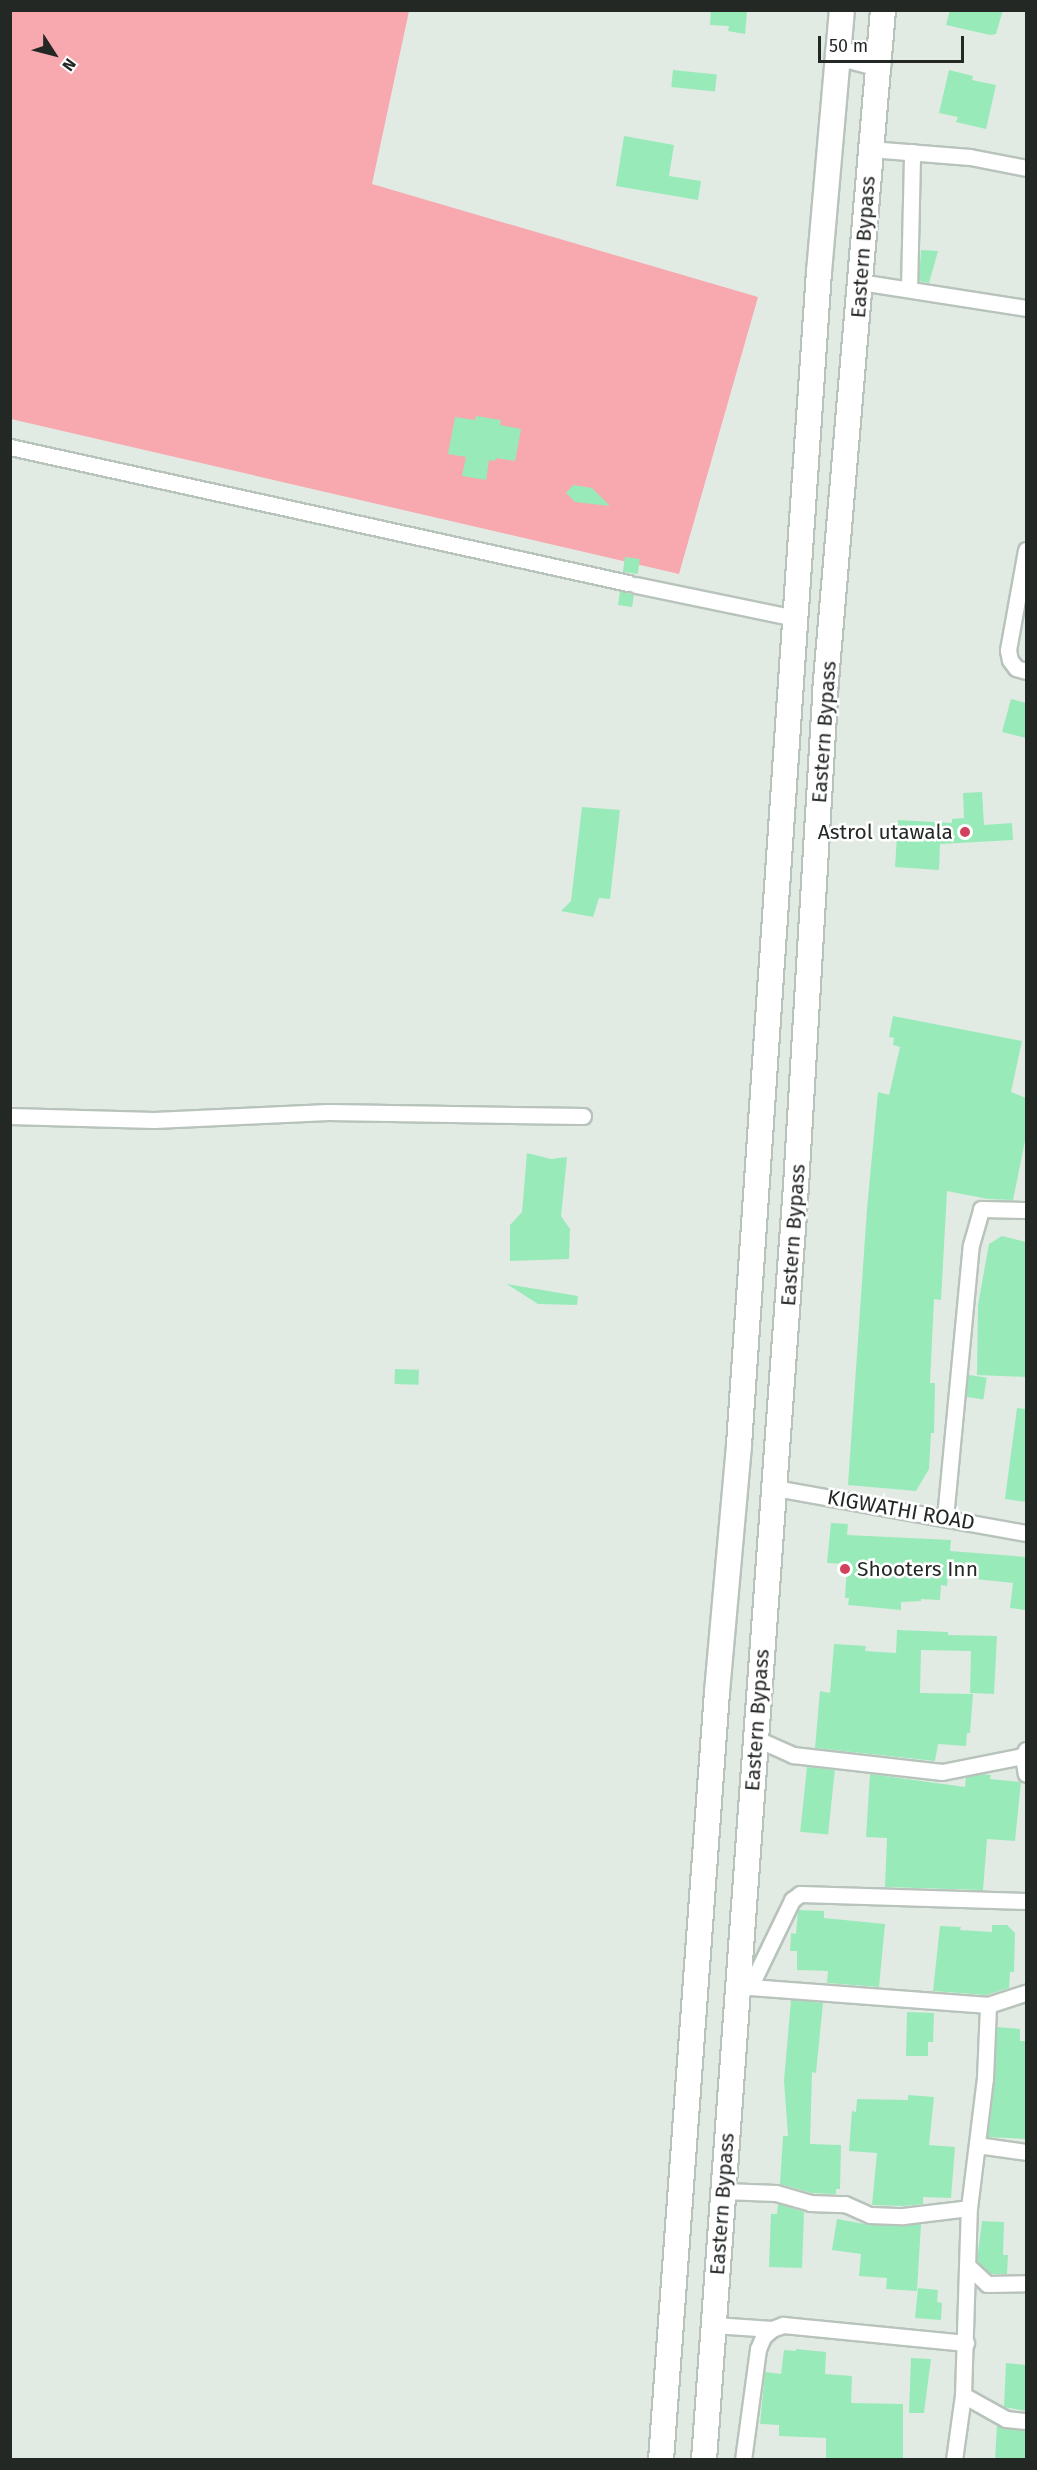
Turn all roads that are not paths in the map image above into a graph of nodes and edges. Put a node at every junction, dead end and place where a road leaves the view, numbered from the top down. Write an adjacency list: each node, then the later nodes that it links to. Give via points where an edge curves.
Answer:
1 (842, 10): 3 (main road, Eastern Bypass)
2 (883, 10): 4 (main road, Eastern Bypass)
3 (838, 53): 4 (main road); 13 (main road, Eastern Bypass)
4 (879, 64): 5 (main road, Eastern Bypass)
5 (870, 149): 6 (street); 8 (main road, Eastern Bypass)
6 (912, 152): 7 (street, via 970,157); 9 (street)
7 (1026, 168)
8 (861, 282): 9 (street); 18 (main road, Eastern Bypass, via 825,692)
9 (909, 289): 10 (street)
10 (1026, 308)
11 (10, 447): 13 (street)
12 (1026, 550): 14 (street, via 1008,650 1016,668)
13 (795, 618): 39 (main road, Eastern Bypass, via 739,1445 717,1692)
14 (1026, 671)
15 (10, 1116): 16 (street, via 154,1120 328,1112)
16 (583, 1116)
17 (1026, 1210): 19 (street, via 981,1209 971,1245)
18 (776, 1488): 19 (street, KIGWATHI ROAD); 21 (main road, Eastern Bypass)
19 (945, 1518): 20 (street, KIGWATHI ROAD)
20 (1026, 1533)
21 (755, 1738): 22 (street, via 793,1755 942,1772); 25 (main road, Eastern Bypass)
22 (1025, 1753): 23 (street)
23 (1026, 1774)
24 (1026, 1901): 25 (street, via 800,1894 792,1900)
25 (745, 1978): 27 (street); 30 (main road, Eastern Bypass)
26 (1026, 1993): 27 (street)
27 (988, 2005): 28 (street)
28 (977, 2145): 29 (street); 31 (street)
29 (1026, 2152)
30 (723, 2191): 31 (street, via 776,2193 810,2203 845,2204 870,2215 903,2216); 34 (main road, Eastern Bypass)
31 (969, 2208): 32 (street)
32 (969, 2267): 33 (street, via 987,2284); 36 (street)
33 (1026, 2283)
34 (714, 2325): 35 (street); 40 (main road, Eastern Bypass)
35 (772, 2329): 36 (street, via 783,2325); 41 (street, via 758,2349)
36 (966, 2343): 37 (street)
37 (963, 2395): 38 (street, via 1006,2419); 42 (street)
38 (1026, 2421)
39 (661, 2460)
40 (704, 2460)
41 (743, 2460)
42 (954, 2460)

